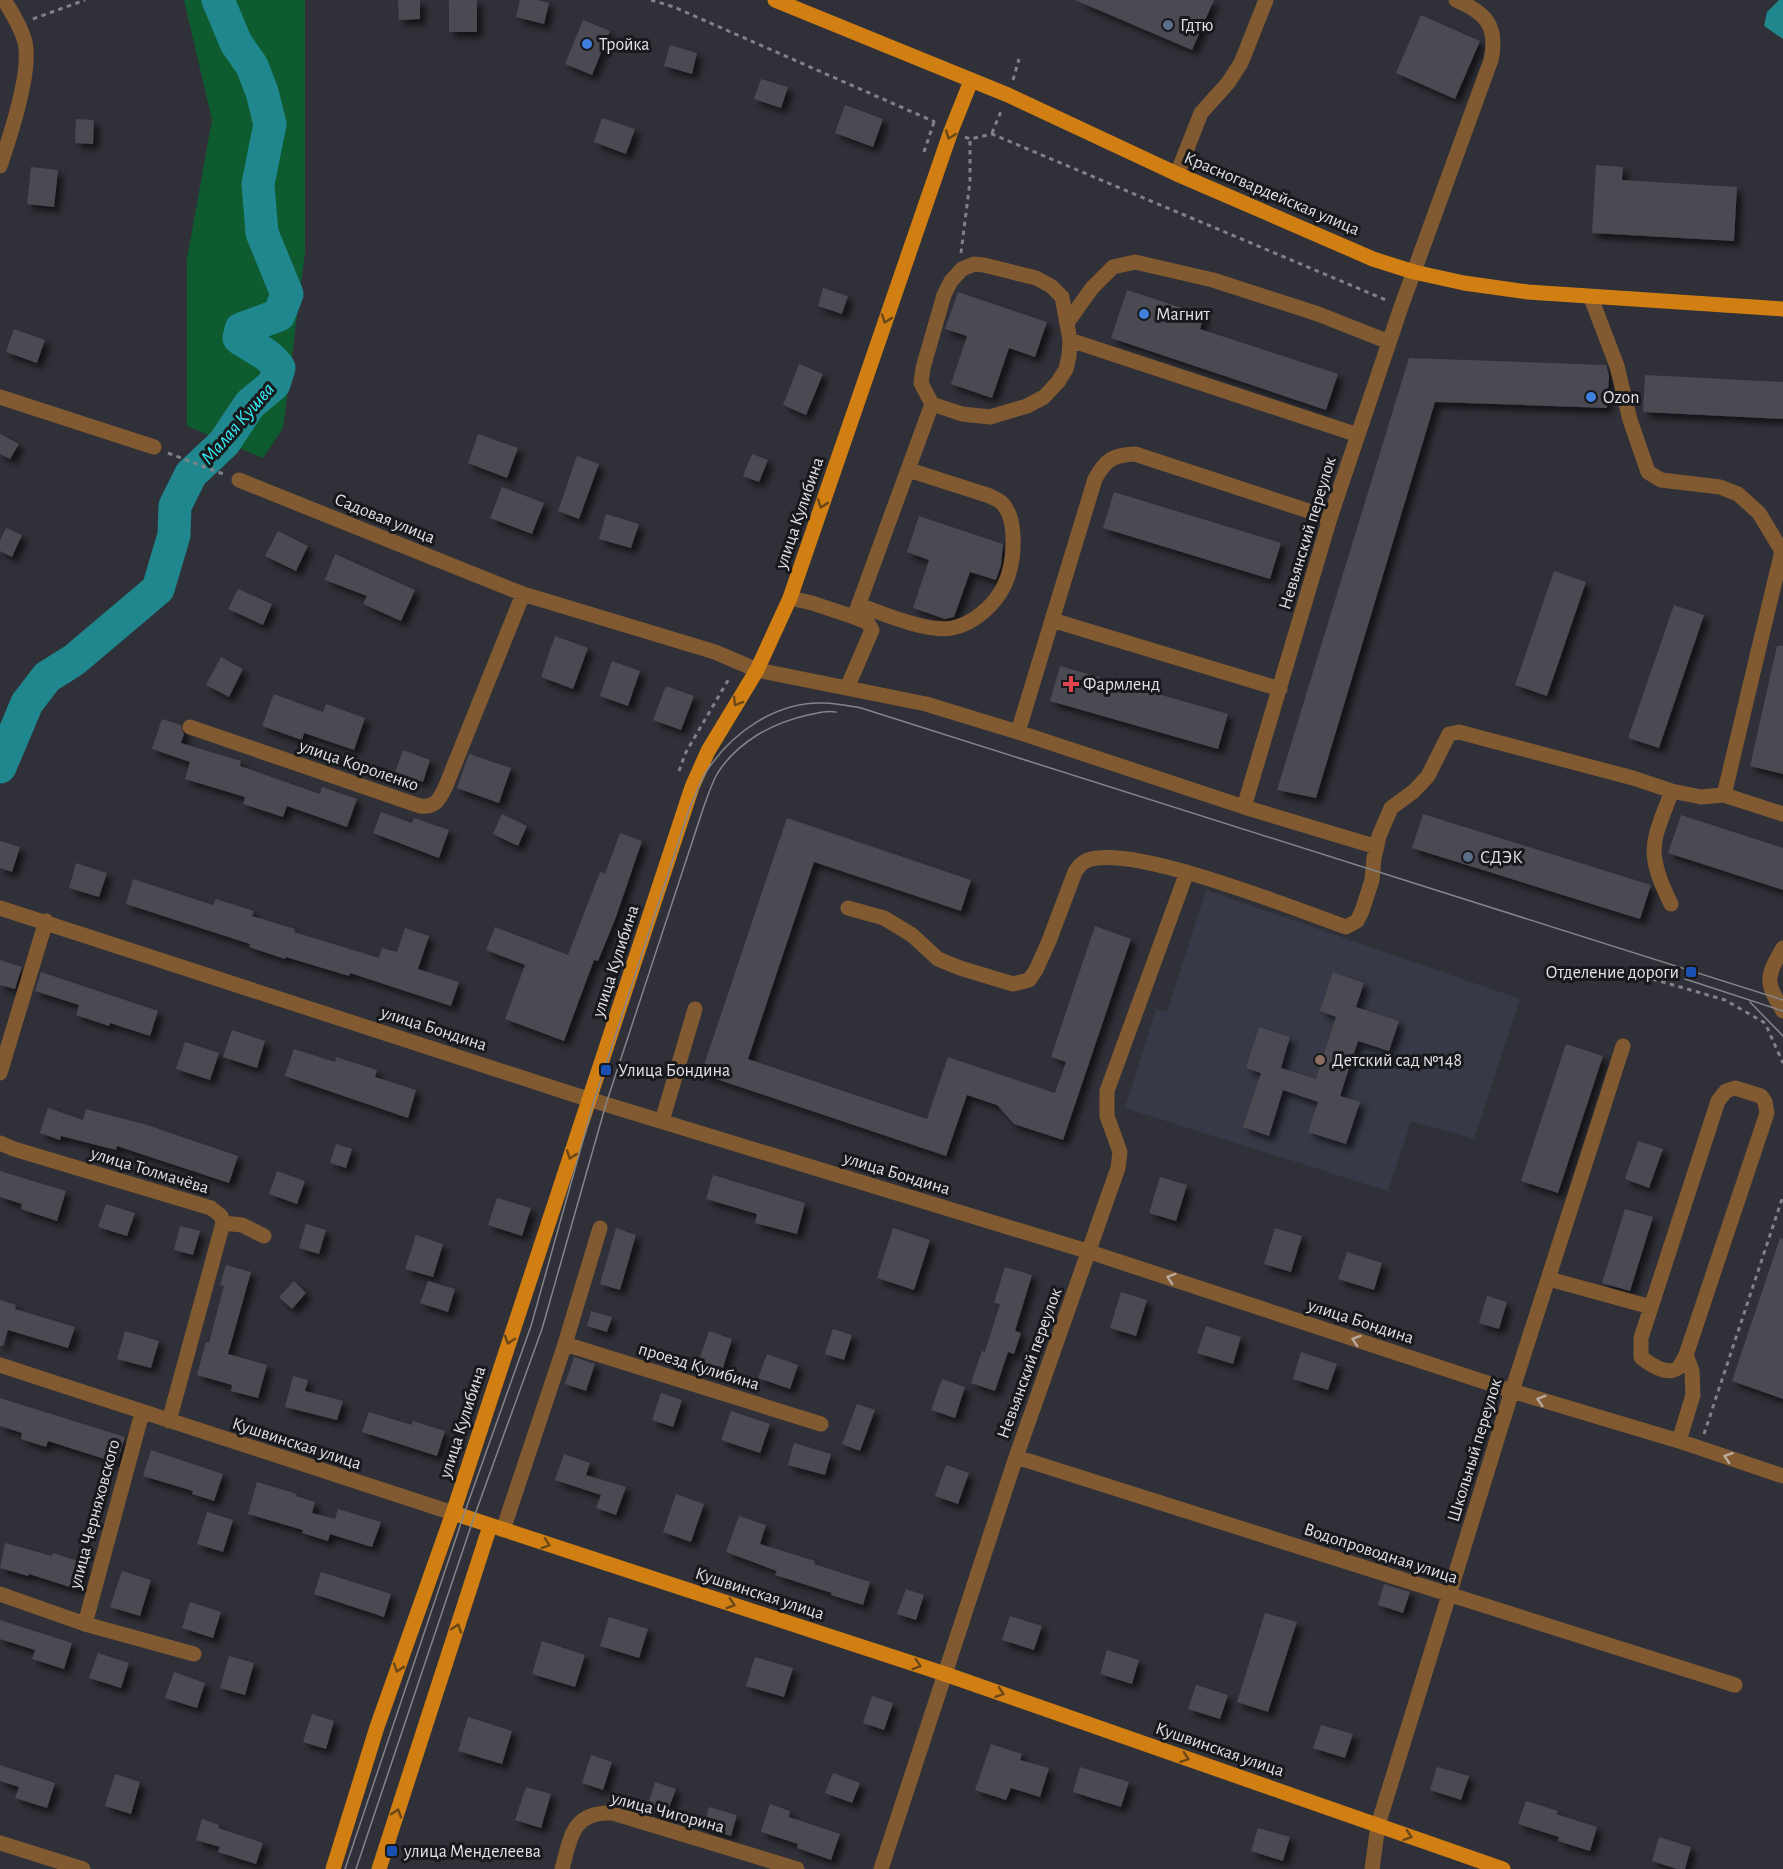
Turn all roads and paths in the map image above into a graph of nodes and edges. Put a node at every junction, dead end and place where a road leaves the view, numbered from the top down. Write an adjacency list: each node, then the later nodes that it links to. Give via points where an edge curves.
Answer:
1 (4, 0): 7 (street)
2 (85, 0): 7 (path)
3 (651, 0): 9 (path)
4 (1266, 0): 14 (street, via 1241,63 1200,113)
5 (1456, 0): 16 (street, Невьянский переулок, via 1474,7 1486,18 1494,47)
6 (783, 1): 8 (main road, Красногвардейская улица)
7 (19, 25): 13 (street, via 27,59)
8 (971, 81): 10 (main road, улица Кулибина); 14 (main road, Красногвардейская улица)
9 (934, 122): 10 (path); 12 (path)
10 (951, 131): 11 (path); 31 (main road, улица Кулибина, one-way to 31)
11 (970, 139): 15 (path); 18 (path, via 992,134)
12 (923, 156)
13 (0, 166)
14 (1177, 174): 16 (main road, Красногвардейская улица, via 1373,259)
15 (962, 269): 20 (street, via 984,265 1036,278 1062,297); 24 (street, via 944,295 923,368 921,383)
16 (1414, 272): 17 (main road, Красногвардейская улица, via 1464,283); 18 (street, Невьянский переулок)
17 (1591, 297): 19 (main road, Красногвардейская улица); 42 (street, via 1617,366 1648,472 1662,480 1720,487 1738,494 1759,513 1782,551)
18 (1401, 307): 22 (street, Невьянский переулок)
19 (1783, 309)
20 (1067, 323): 21 (street); 22 (street, via 1113,267 1135,262 1213,280)
21 (1070, 339): 24 (street, via 1066,369 1058,382 1044,397 1027,406 990,417 962,414); 25 (street)
22 (1389, 342): 25 (street, Невьянский переулок)
23 (0, 397): 26 (street)
24 (932, 404): 27 (street)
25 (1358, 435): 29 (street, Невьянский переулок)
26 (154, 447): 28 (path)
27 (909, 470): 32 (street); 32 (street, via 1002,502 1010,517 1014,546 1004,586 988,608 967,625 948,629)
28 (239, 480): 30 (street, Садовая улица)
29 (1330, 518): 33 (street, via 1135,454 1118,455 1108,460 1095,479); 37 (street, Невьянский переулок)
30 (523, 594): 34 (street, Садовая улица, via 715,652); 38 (street, улица Короленко, via 446,788 436,804 420,806)
31 (790, 598): 32 (street); 35 (main road, улица Кулибина)
32 (857, 611): 36 (street, via 872,630)
33 (1052, 620): 37 (street); 39 (street)
34 (738, 664): 35 (street, Садовая улица); 40 (path, via 686,752)
35 (757, 670): 36 (street, Садовая улица); 58 (main road, улица Кулибина, one-way to 58, via 708,751 693,787)
36 (847, 688): 39 (street, Садовая улица, via 926,704)
37 (1280, 689): 43 (street, Невьянский переулок)
38 (190, 727)
39 (1018, 732): 43 (street, Садовая улица)
40 (678, 774)
41 (1672, 790): 42 (street, via 1701,797); 45 (street, via 1459,732 1449,734 1428,776 1391,808); 47 (street, via 1655,833 1653,856)
42 (1724, 795): 44 (street)
43 (1244, 807): 45 (street, Садовая улица)
44 (1783, 814)
45 (1377, 847): 46 (street, via 1362,911 1357,921 1346,927)
46 (1187, 872): 49 (street, via 1132,860 1090,859 1081,864 1036,970 1029,980 1013,984 938,959 912,935 884,918); 65 (street, Невьянский переулок, via 1107,1091 1107,1116 1120,1160)
47 (1671, 904)
48 (0, 908): 50 (street, улица Бондина)
49 (848, 908)
50 (46, 921): 57 (street); 58 (street, улица Бондина)
51 (1783, 948): 54 (street, via 1769,974 1770,986)
52 (1618, 969): 56 (path, via 1725,1000 1765,1023)
53 (695, 1009): 59 (street)
54 (1783, 1011)
55 (1623, 1046): 66 (street, Школьный переулок)
56 (1783, 1063)
57 (0, 1073)
58 (590, 1099): 59 (street, улица Бондина); 79 (main road, улица Кулибина, one-way to 79)
59 (662, 1121): 65 (street, улица Бондина)
60 (0, 1143): 62 (street, улица Толмачёва, via 211,1208)
61 (1783, 1196): 76 (path)
62 (223, 1223): 64 (street, via 242,1225); 73 (street)
63 (600, 1228): 68 (street)
64 (264, 1236)
65 (1090, 1252): 71 (street, улица Бондина, one-way to 65); 77 (street, Невьянский переулок)
66 (1549, 1279): 67 (street); 71 (street, Школьный переулок)
67 (1651, 1307): 69 (street, via 1641,1338 1641,1357 1670,1371 1679,1367); 69 (street, via 1718,1101 1726,1091 1735,1088 1761,1096 1767,1113)
68 (565, 1344): 74 (street, проезд Кулибина); 80 (street)
69 (1686, 1355): 75 (street, via 1692,1371 1693,1395)
70 (0, 1365): 72 (street, Кушвинская улица)
71 (1512, 1391): 75 (street, улица Бондина, one-way to 71); 82 (street, Школьный переулок)
72 (142, 1413): 73 (street, Кушвинская улица); 83 (street, улица Черняховского)
73 (169, 1421): 79 (street, Кушвинская улица)
74 (821, 1424)
75 (1679, 1441): 76 (street, улица Бондина)
76 (1700, 1448): 78 (street, улица Бондина, one-way to 76)
77 (1016, 1457): 82 (street, Водопроводная улица); 85 (street, Невьянский переулок)
78 (1783, 1476)
79 (453, 1513): 80 (main road, Кушвинская улица); 92 (main road, улица Кулибина, one-way to 92, via 377,1727)
80 (497, 1528): 85 (main road, Кушвинская улица, one-way to 85); 93 (main road, one-way to 80)
81 (0, 1593): 83 (street)
82 (1450, 1595): 86 (street, Водопроводная улица); 87 (street, Школьный переулок)
83 (85, 1624): 84 (street)
84 (194, 1654)
85 (945, 1674): 87 (main road, Кушвинская улица, one-way to 87); 96 (street, Невьянский переулок)
86 (1735, 1684)
87 (1378, 1825): 90 (main road, Кушвинская улица, one-way to 90); 97 (street, Школьный переулок)
88 (0, 1843): 89 (street)
89 (60, 1865): 91 (street)
90 (1484, 1866): 98 (main road, Кушвинская улица)
91 (83, 1869)
92 (333, 1869)
93 (379, 1869)
94 (562, 1869): 95 (street, улица Чигорина, via 579,1822 589,1816 613,1813)
95 (797, 1869)
96 (881, 1869)
97 (1372, 1869)
98 (1503, 1869)

